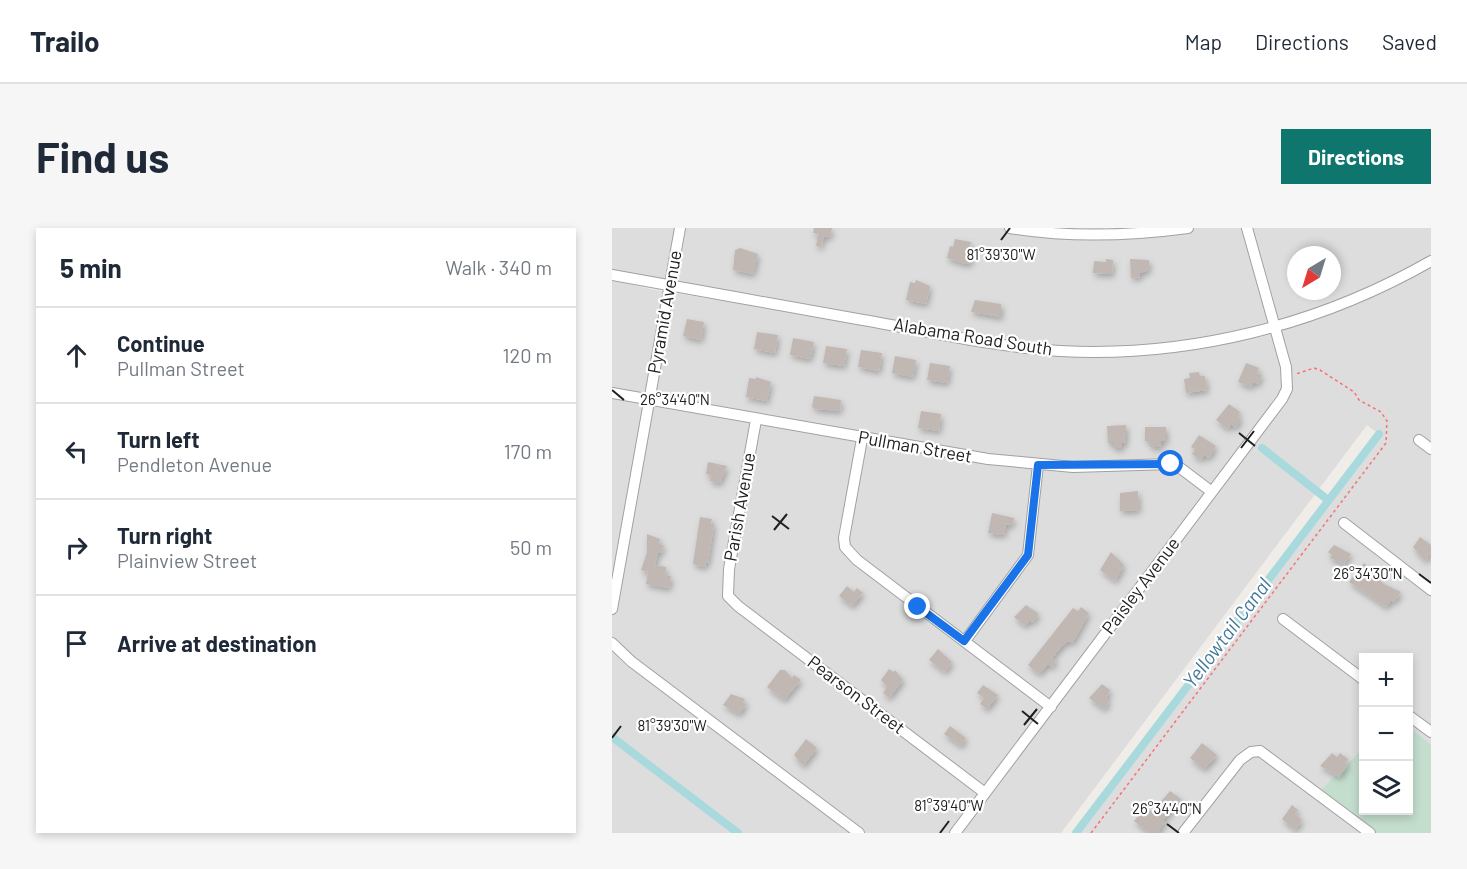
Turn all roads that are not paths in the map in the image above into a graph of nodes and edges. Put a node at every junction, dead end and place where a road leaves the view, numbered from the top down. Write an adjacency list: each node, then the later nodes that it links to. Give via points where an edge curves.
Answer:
1 (680, 228): 8 (street, Pyramid Avenue)
2 (1010, 228): 5 (street)
3 (1188, 228): 5 (street, via 1121,235)
4 (1247, 228): 9 (street, Paisley Avenue)
5 (1088, 232)
6 (1431, 261): 9 (street, Alabama Road South, via 1349,301)
7 (612, 275): 8 (street, Alabama Road South)
8 (670, 285): 9 (street, Alabama Road South, via 1008,346 1062,351 1183,346); 11 (street, Pyramid Avenue)
9 (1275, 327): 17 (street, Paisley Avenue, via 1287,389)
10 (612, 393): 11 (street, Pullman Street)
11 (649, 400): 12 (street, Pullman Street); 21 (street, Pyramid Avenue)
12 (756, 420): 13 (street, Pullman Street); 20 (street, Parish Avenue, via 729,569)
13 (862, 439): 16 (street, Pullman Street); 23 (street, via 845,547)
14 (1419, 440): 15 (street)
15 (1431, 449)
16 (1038, 465): 17 (street, Pullman Street, via 1171,464); 23 (street, via 1028,555)
17 (1212, 492): 26 (street, Paisley Avenue)
18 (1344, 523): 19 (street)
19 (1431, 590)
20 (728, 596): 29 (street, Pearson Street)
21 (612, 609)
22 (1283, 620): 25 (street)
23 (964, 641): 26 (street)
24 (612, 644): 30 (street)
25 (1359, 676)
26 (1051, 707): 29 (street, Paisley Avenue)
27 (1413, 719): 28 (street)
28 (1431, 732)
29 (986, 793): 31 (street, Paisley Avenue)
30 (860, 833)
31 (955, 833)
32 (1183, 833): 33 (street, via 1240,760 1260,751)
33 (1370, 833)

